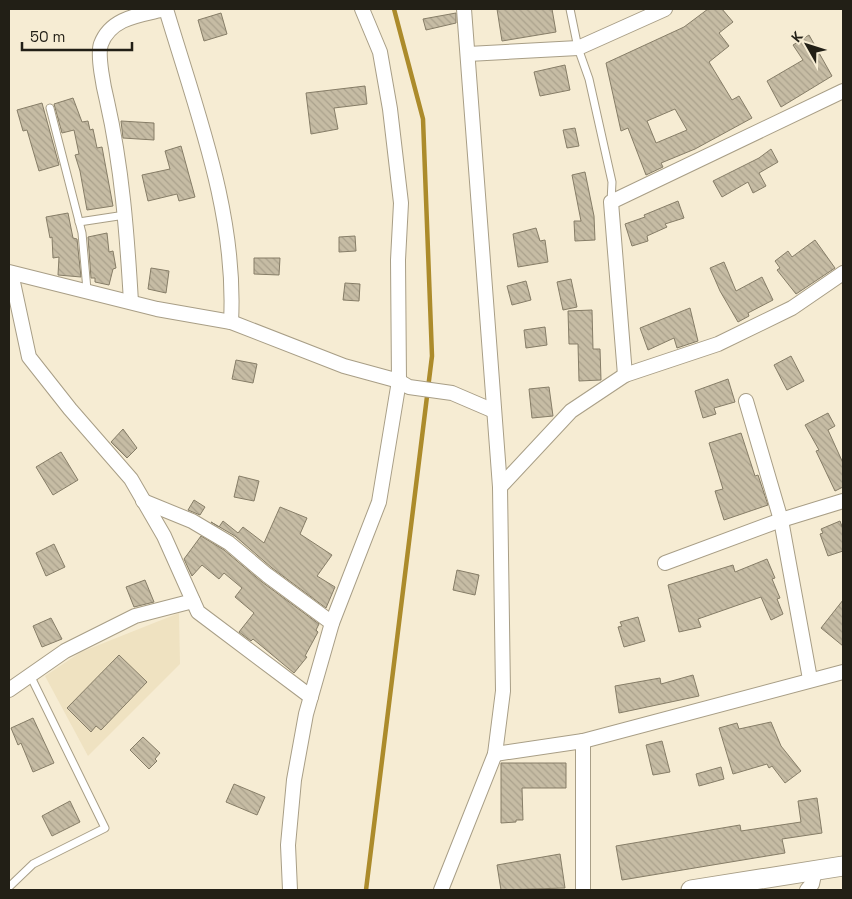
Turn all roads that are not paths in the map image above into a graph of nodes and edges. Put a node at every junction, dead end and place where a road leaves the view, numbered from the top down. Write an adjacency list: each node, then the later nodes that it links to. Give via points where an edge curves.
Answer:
1 (165, 9): 11 (street, via 121,21 111,28 100,45); 17 (street, via 217,181 232,294)
2 (362, 9): 19 (street, via 380,52 401,203 398,260)
3 (464, 9): 7 (street)
4 (570, 9): 6 (lane)
5 (666, 9): 6 (street)
6 (578, 48): 7 (street); 10 (lane, via 589,79 612,182)
7 (468, 54): 21 (street)
8 (843, 91): 10 (street)
9 (50, 108): 12 (lane)
10 (611, 202): 18 (street)
11 (126, 215): 12 (lane); 16 (street)
12 (79, 222): 15 (lane)
13 (10, 272): 15 (street); 23 (street, via 29,356 131,479)
14 (843, 273): 18 (street, via 792,308 718,344)
15 (87, 290): 16 (street)
16 (131, 302): 17 (street)
17 (231, 322): 19 (street, via 344,366)
18 (625, 375): 22 (street, via 571,411)
19 (404, 384): 21 (street, via 452,393); 28 (street, via 379,502)
20 (746, 401): 25 (street)
21 (494, 411): 22 (street)
22 (500, 487): 35 (street, via 503,691)
23 (143, 501): 27 (street, via 164,536); 28 (street, via 192,521 229,543 275,582)
24 (843, 501): 25 (street)
25 (781, 520): 26 (street); 31 (street)
26 (665, 563)
27 (193, 601): 30 (street, via 135,616 65,651); 33 (street, via 198,612)
28 (332, 623): 33 (street)
29 (843, 672): 31 (street)
30 (30, 675): 32 (street); 38 (lane, via 105,828 33,864)
31 (810, 679): 34 (street)
32 (9, 690)
33 (311, 697): 39 (street, via 294,780 288,845)
34 (583, 741): 35 (street); 41 (street)
35 (495, 754): 40 (street)
36 (843, 866): 37 (street)
37 (814, 870): 42 (street); 43 (street, via 812,884)
38 (9, 887)
39 (290, 890)
40 (441, 890)
41 (583, 890)
42 (691, 890)
43 (807, 890)

